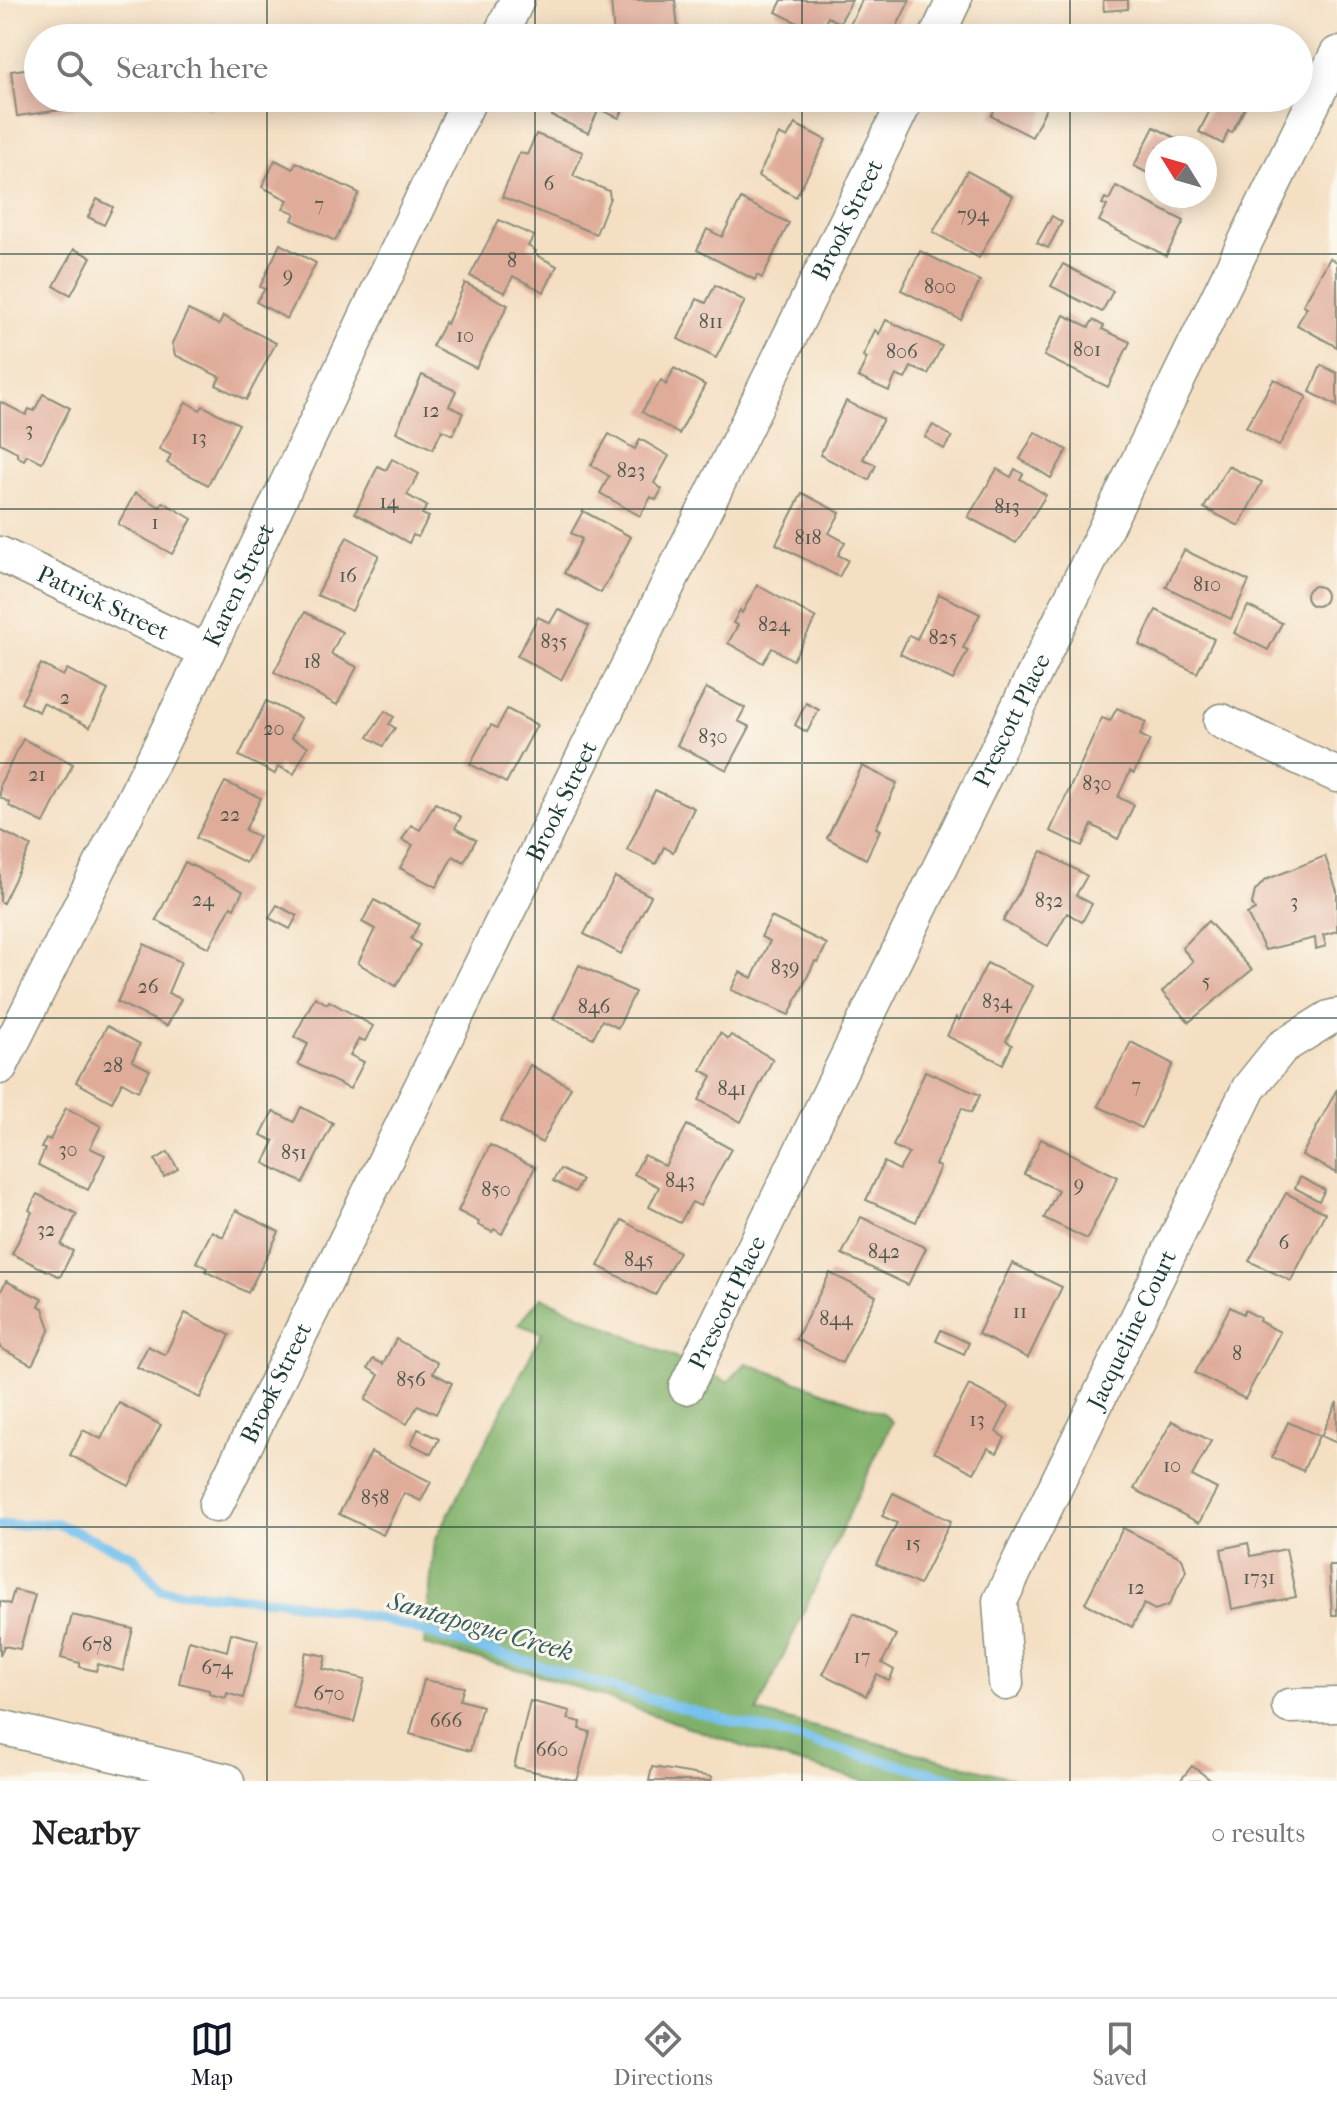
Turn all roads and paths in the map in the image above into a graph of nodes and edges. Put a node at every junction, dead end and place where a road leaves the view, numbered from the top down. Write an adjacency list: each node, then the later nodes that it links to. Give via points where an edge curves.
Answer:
1 (517, 0): 3 (street)
2 (954, 0): 4 (street)
3 (506, 24)
4 (943, 24)
5 (1337, 54): 6 (street, Prescott Place)
6 (1313, 103)
7 (463, 112): 11 (street, Karen Street)
8 (900, 112): 17 (street, Brook Street)
9 (1309, 112): 16 (street, Prescott Place)
10 (0, 554): 11 (street, Patrick Street)
11 (207, 652): 15 (street, Karen Street)
12 (1221, 721): 13 (street)
13 (1337, 775)
14 (1337, 1016): 18 (street, Jacqueline Court, via 1282,1047 1249,1088 1000,1601)
15 (0, 1067)
16 (686, 1387)
17 (216, 1505)
18 (1006, 1683)
19 (1337, 1705): 20 (street)
20 (1289, 1706)
21 (0, 1727): 22 (street)
22 (227, 1781)

